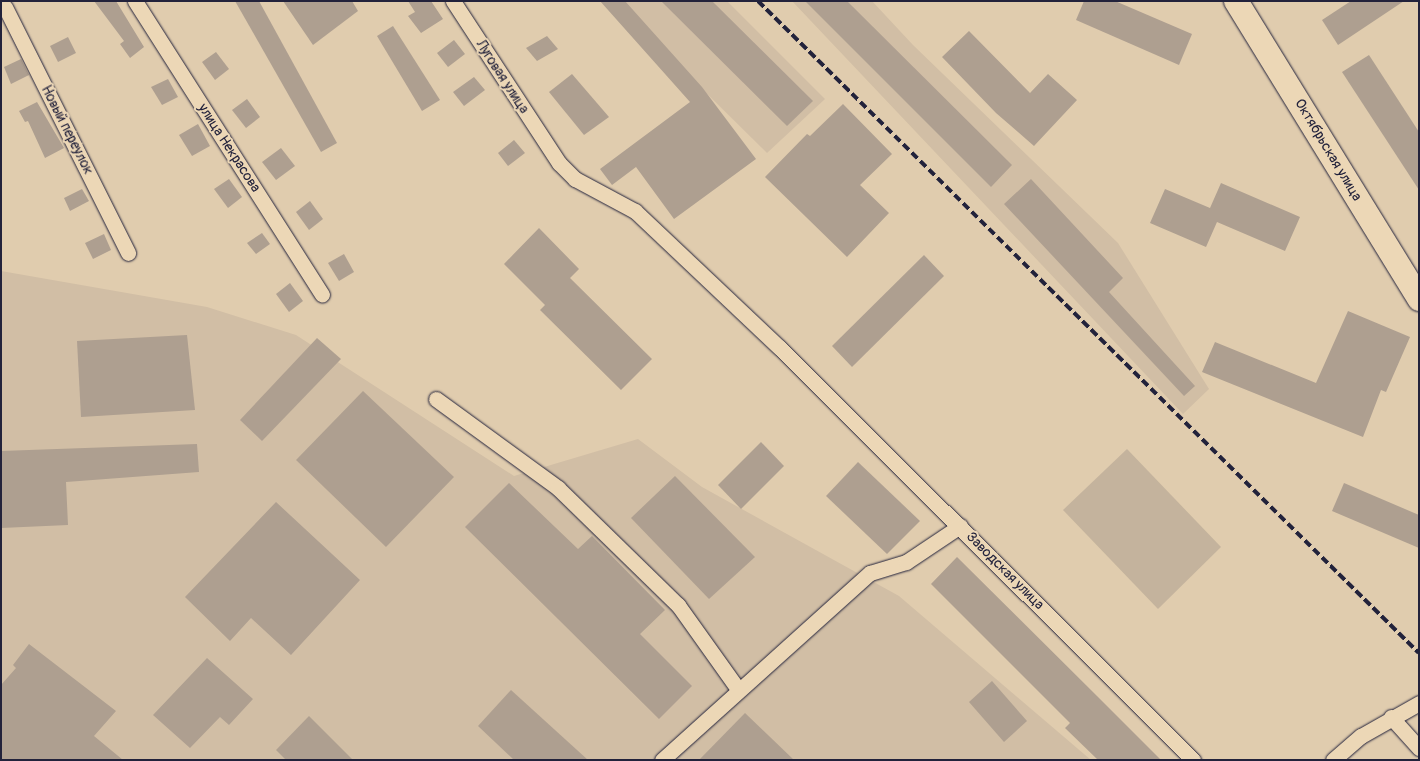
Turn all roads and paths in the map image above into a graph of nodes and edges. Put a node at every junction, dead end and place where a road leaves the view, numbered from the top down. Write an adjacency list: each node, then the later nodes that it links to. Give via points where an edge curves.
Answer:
1 (135, 1): 6 (street, улица Некрасова)
2 (453, 1): 9 (street, Луговая улица, via 551,152 575,179 635,211 779,346)
3 (1236, 1): 7 (main road, Октябрьская улица)
4 (8, 6): 5 (street, Новый переулок)
5 (128, 253)
6 (322, 295)
7 (1419, 298)
8 (436, 399): 10 (street, via 558,488 678,605)
9 (960, 526): 10 (street, Заводская улица, via 906,562 870,573); 15 (street, Заводская улица)
10 (738, 689): 14 (street, Заводская улица)
11 (1419, 703): 12 (street)
12 (1391, 717): 13 (street); 16 (street, via 1361,736)
13 (1419, 748)
14 (662, 760)
15 (1193, 760)
16 (1333, 760)

